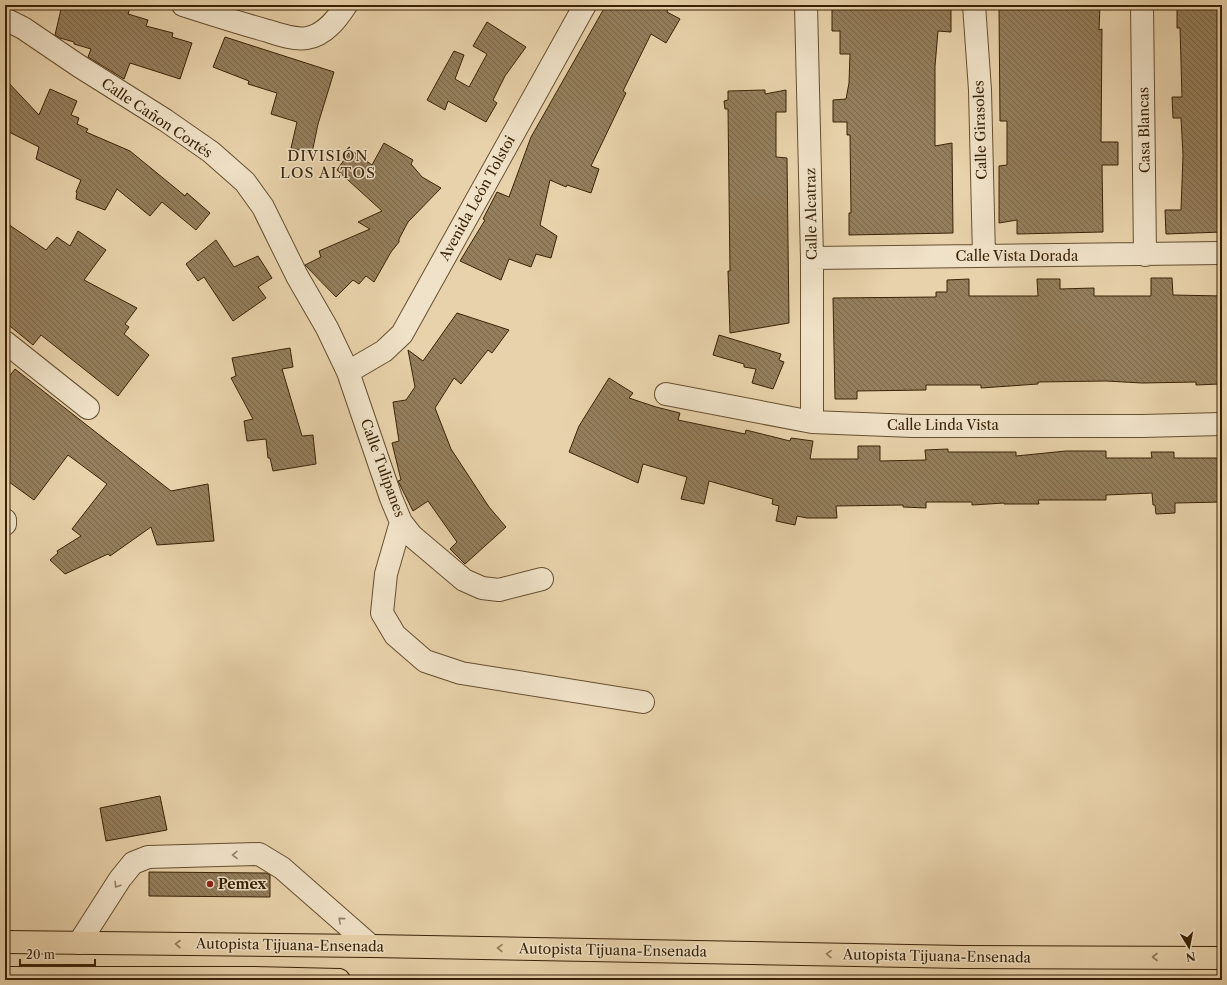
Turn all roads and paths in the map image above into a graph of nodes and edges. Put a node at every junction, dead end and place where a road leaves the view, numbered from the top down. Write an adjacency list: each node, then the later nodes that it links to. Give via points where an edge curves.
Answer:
1 (183, 5): 2 (street, via 273,33 308,38 324,31)
2 (346, 5)
3 (585, 5): 13 (street, Avenida León Tolstoi, via 402,334 384,351)
4 (806, 5): 11 (street, Calle Alcatraz)
5 (974, 5): 10 (street, Calle Girasoles, via 980,90)
6 (1142, 5): 9 (street, Casa Blancas)
7 (5, 20): 13 (street, Calle Cañon Cortés, via 23,28 165,120 211,152 245,182 263,207)
8 (1222, 253): 9 (street, Calle Vista Dorada)
9 (1145, 255): 10 (street, Calle Vista Dorada)
10 (984, 256): 11 (street, Calle Vista Dorada)
11 (812, 258): 16 (street, Calle Alcatraz)
12 (5, 342): 15 (street)
13 (348, 372): 19 (street, Calle Tulipanes)
14 (666, 394): 16 (street, Calle Linda Vista)
15 (88, 408)
16 (812, 422): 17 (street, Calle Linda Vista, via 913,426)
17 (1222, 424)
18 (5, 520): 20 (street)
19 (401, 522): 21 (street, Calle Tulipanes, via 412,536 464,580 482,588 499,590); 22 (street, via 386,574 382,613 395,635 425,661 461,673)
20 (5, 524)
21 (542, 580)
22 (643, 702)
23 (5, 942): 24 (main road, Autopista Tijuana-Ensenada)
24 (79, 943): 25 (main road, Autopista Tijuana-Ensenada, one-way to 24); 25 (street, one-way to 24, via 282,868 259,854 148,857 133,863)
25 (370, 946): 26 (main road, Autopista Tijuana-Ensenada, one-way to 25, via 963,957)
26 (1222, 958)
27 (5, 978): 28 (main road)
28 (339, 980)

